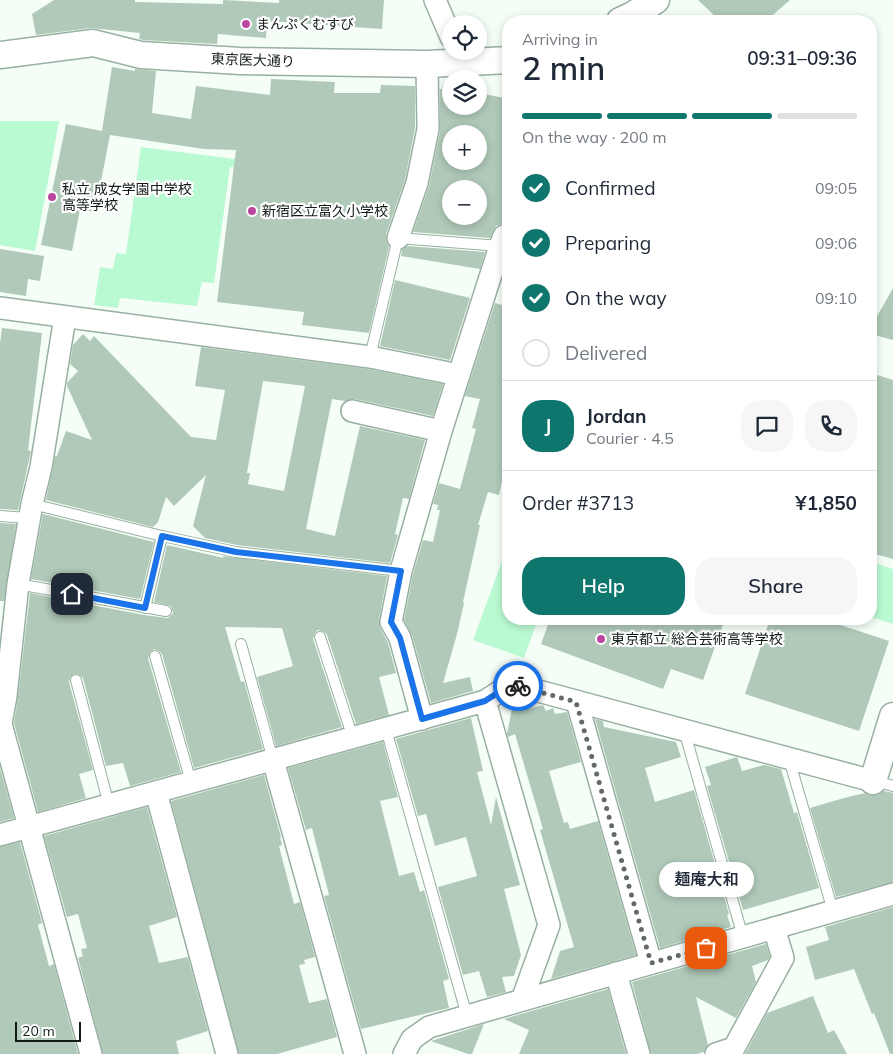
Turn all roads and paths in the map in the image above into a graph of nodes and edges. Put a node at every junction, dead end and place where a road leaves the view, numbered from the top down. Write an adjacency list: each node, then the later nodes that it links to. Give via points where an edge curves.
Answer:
1 (435, 0): 4 (street)
2 (656, 0): 3 (street)
3 (635, 15)
4 (442, 16)
5 (0, 55): 9 (street, 東京医大通り, via 93,44 141,56)
6 (487, 59): 8 (street, 東京医大通り)
7 (446, 60): 9 (street, 東京医大通り)
8 (502, 60)
9 (427, 64): 10 (street, via 428,130 416,183)
10 (398, 238): 11 (lane); 15 (lane)
11 (502, 241)
12 (502, 247): 16 (street)
13 (0, 308): 14 (street)
14 (64, 317): 15 (street); 19 (street, via 41,467)
15 (370, 357): 16 (street)
16 (459, 375): 18 (street)
17 (352, 411): 18 (street)
18 (441, 431): 22 (street)
19 (30, 511): 20 (lane); 21 (lane); 23 (street)
20 (0, 516)
21 (162, 536): 22 (lane, via 236,552); 24 (lane)
22 (401, 571): 33 (street, via 391,622 400,638)
23 (18, 584): 24 (lane); 43 (street, via 1,724)
24 (145, 608): 25 (lane)
25 (166, 612)
26 (320, 637): 36 (lane)
27 (241, 644): 38 (lane)
28 (155, 656): 39 (lane)
29 (76, 680): 42 (lane)
30 (485, 701): 31 (street, via 516,685); 33 (street); 51 (street, via 549,926)
31 (576, 702): 35 (street); 49 (street)
32 (893, 716): 40 (street)
33 (422, 719): 34 (street)
34 (386, 729): 36 (street); 52 (lane)
35 (684, 730): 37 (street); 48 (lane)
36 (352, 738): 38 (street)
37 (789, 758): 40 (street); 46 (lane)
38 (273, 760): 39 (street); 55 (street)
39 (191, 782): 41 (street)
40 (883, 783)
41 (156, 792): 42 (street); 54 (street)
42 (109, 805): 43 (street)
43 (29, 827): 44 (street); 53 (street)
44 (0, 835)
45 (893, 894): 46 (street)
46 (833, 911): 47 (street)
47 (774, 928): 48 (street); 58 (street, via 783,958 734,1048)
48 (743, 937): 49 (street)
49 (651, 963): 50 (street)
50 (616, 973): 51 (street); 57 (street)
51 (522, 1000): 52 (street)
52 (467, 1016): 56 (street, via 429,1026 412,1039)
53 (91, 1054)
54 (227, 1054)
55 (355, 1054)
56 (404, 1054)
57 (639, 1054)
58 (716, 1054)

